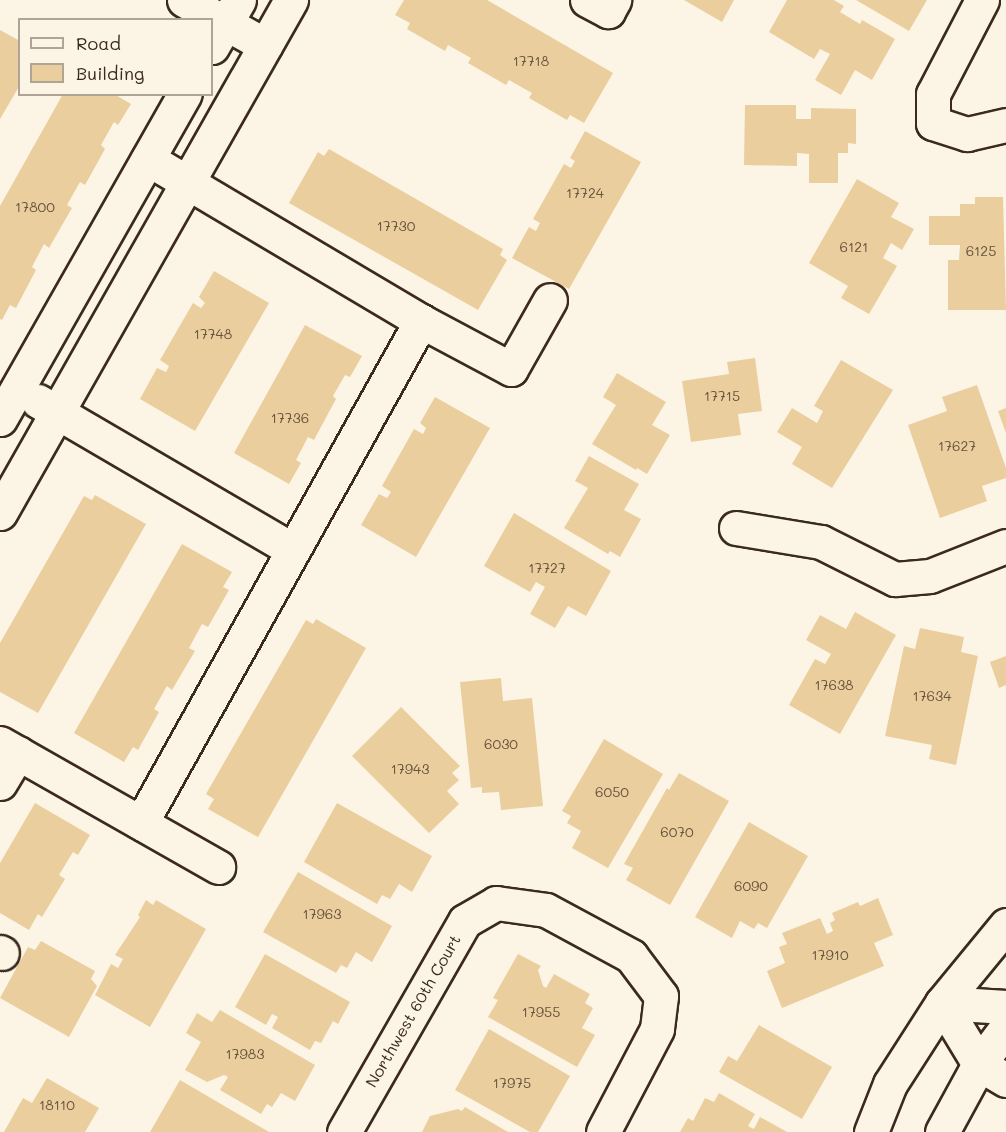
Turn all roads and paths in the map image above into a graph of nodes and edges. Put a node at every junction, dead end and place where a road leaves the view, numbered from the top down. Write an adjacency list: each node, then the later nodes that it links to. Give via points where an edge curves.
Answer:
1 (184, 0): 6 (street)
2 (587, 0): 3 (street, via 608,11)
3 (614, 0)
4 (982, 0): 9 (street, via 933,94 933,123 967,134)
5 (280, 4): 7 (street)
6 (225, 24): 7 (street)
7 (265, 45): 11 (street)
8 (184, 96): 10 (street)
9 (1006, 125)
10 (148, 159): 11 (street); 14 (street)
11 (188, 182): 13 (street); 15 (street)
12 (550, 300): 13 (street, via 511,369)
13 (422, 321): 20 (street)
14 (9, 384): 15 (street); 16 (street)
15 (57, 412): 17 (street); 20 (street)
16 (0, 419)
17 (0, 513)
18 (736, 528): 19 (street, via 821,542 896,579 930,576)
19 (1006, 546)
20 (293, 550): 23 (street)
21 (9, 748): 22 (street); 23 (street)
22 (0, 783)
23 (141, 823): 24 (street)
24 (218, 867)
25 (1006, 925): 26 (street)
26 (942, 1003): 27 (street); 29 (street); 32 (street, via 890,1084)
27 (1006, 1007)
28 (1006, 1028): 29 (street)
29 (992, 1072): 33 (street)
30 (344, 1132): 31 (street, Northwest 60th Court, via 465,921 495,903 546,910 631,956 661,996 657,1029)
31 (603, 1132)
32 (871, 1132)
33 (942, 1132)

